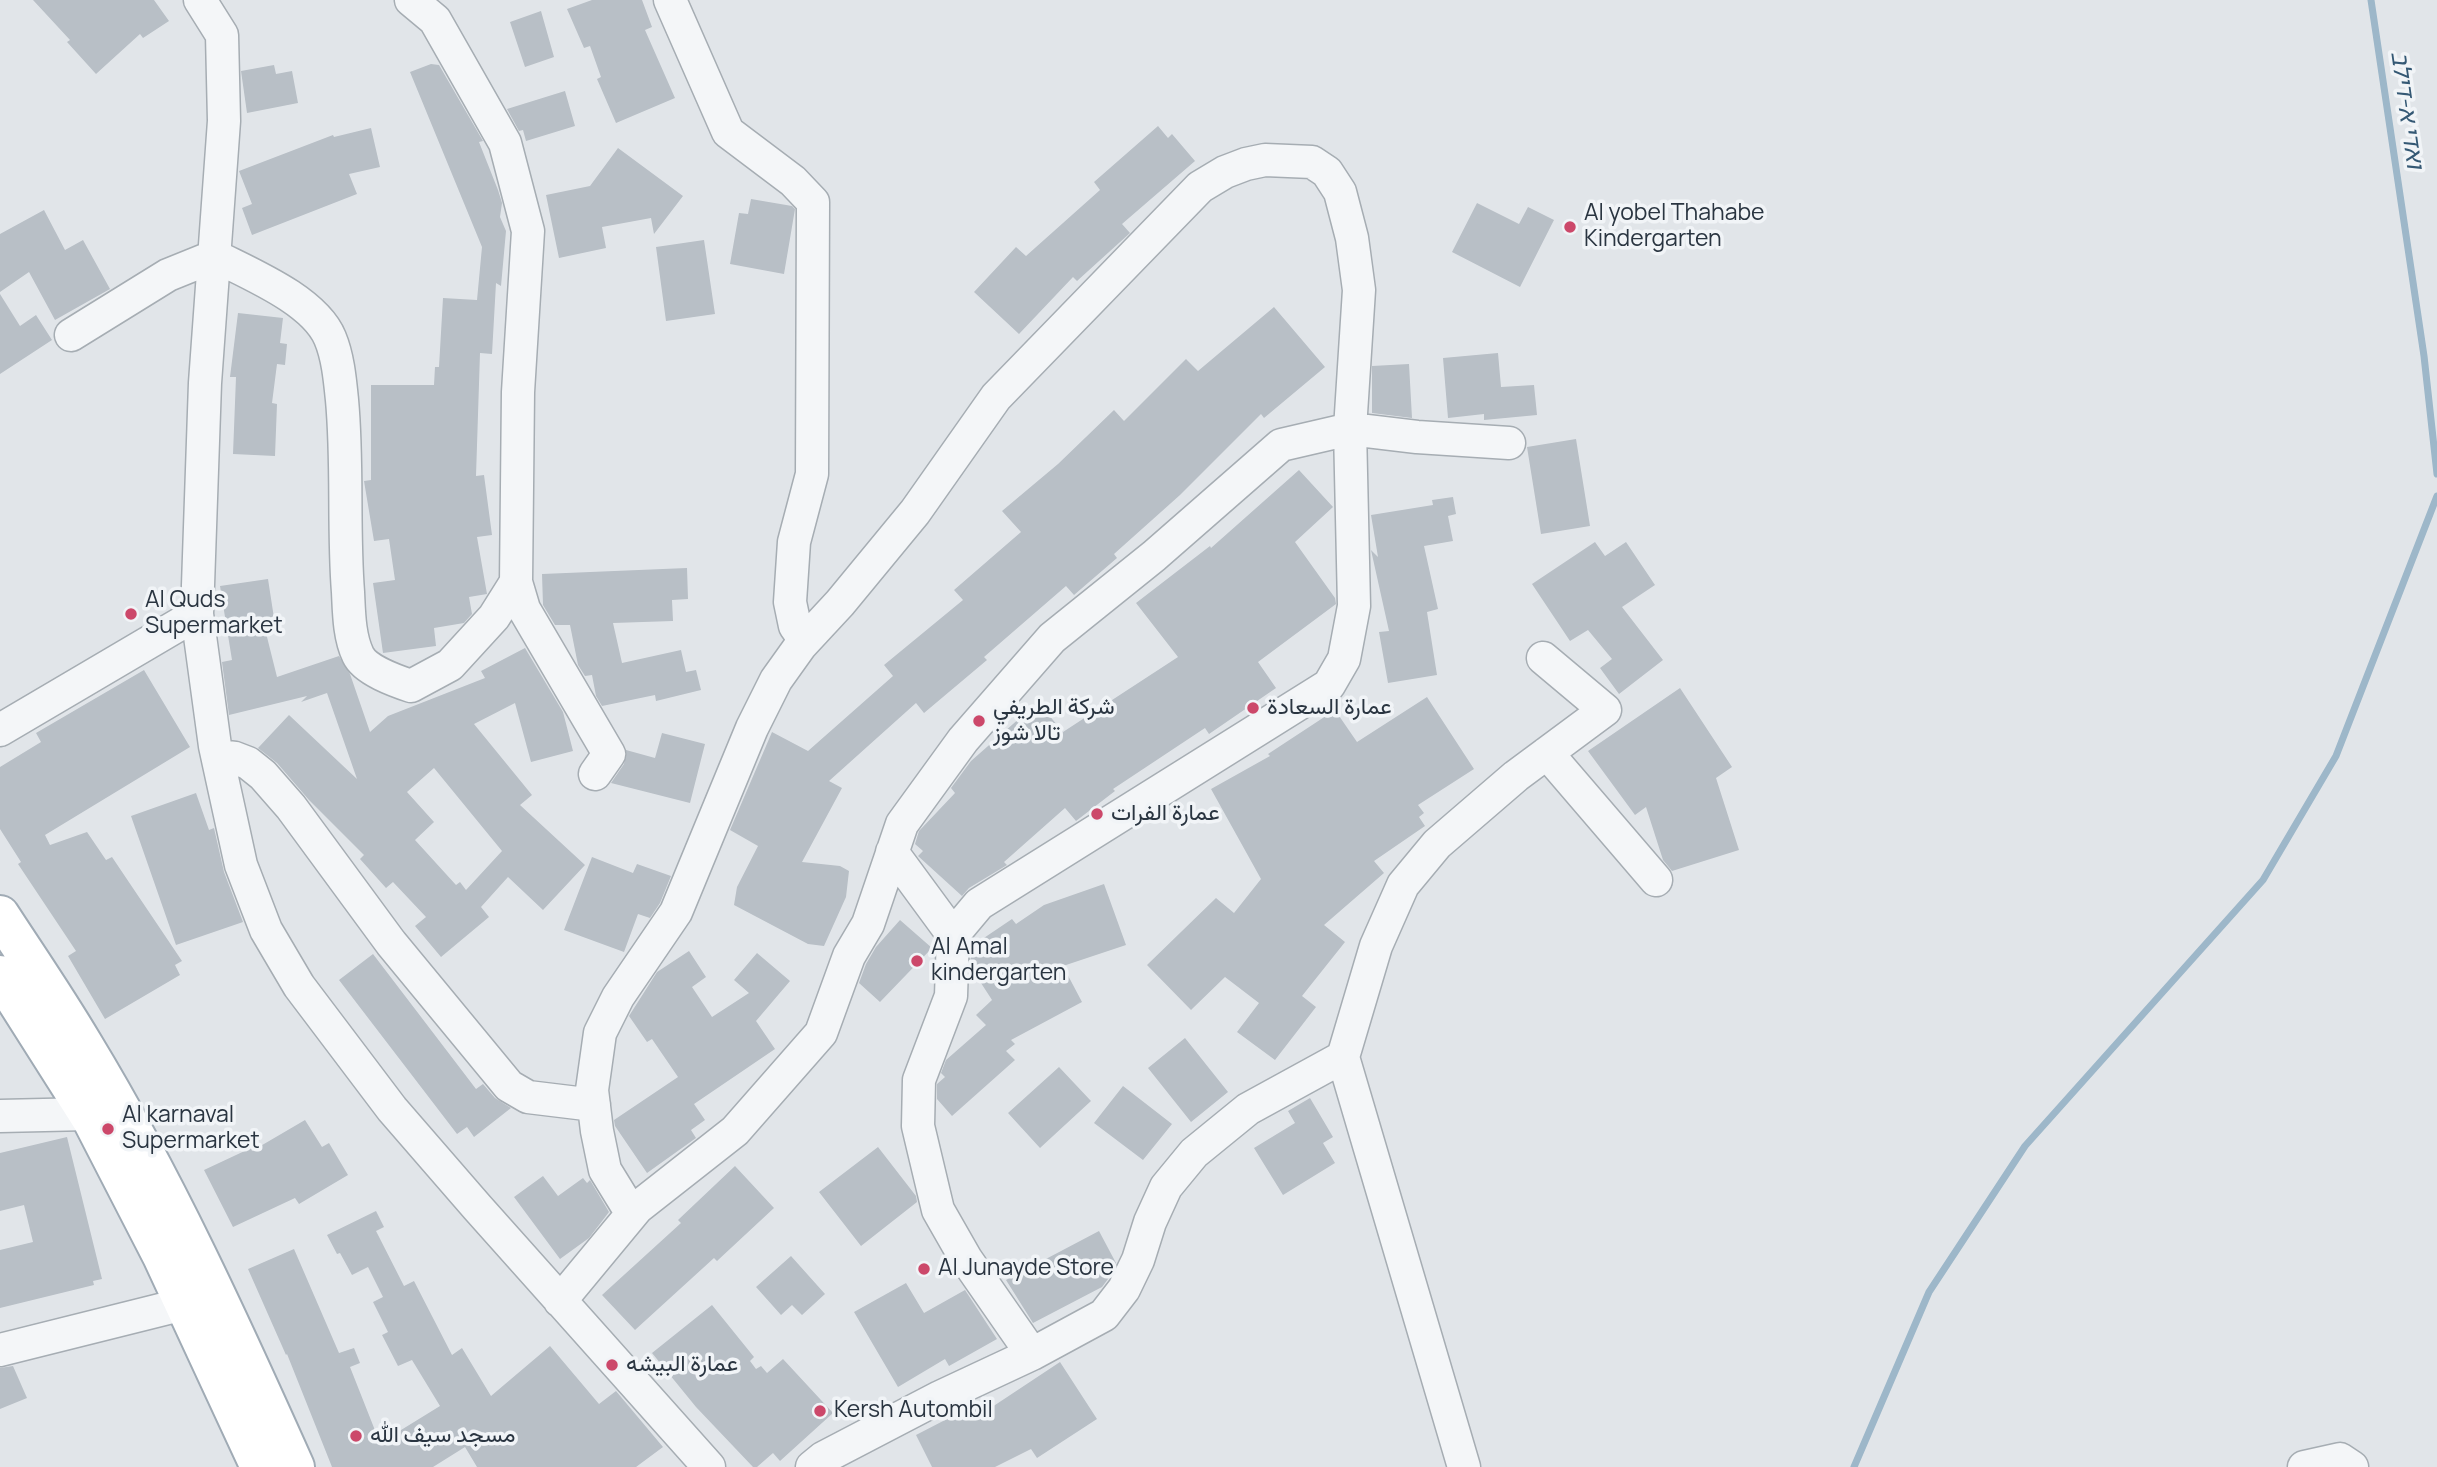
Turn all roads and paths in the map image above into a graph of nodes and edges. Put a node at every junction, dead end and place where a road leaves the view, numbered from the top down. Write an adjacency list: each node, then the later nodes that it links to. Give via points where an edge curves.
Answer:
1 (200, 0): 4 (street, via 222,35 224,121)
2 (411, 0): 8 (street, via 435,20 505,143 528,231 518,392)
3 (670, 0): 10 (street, via 728,132 813,202 812,474 794,542 790,602 795,626)
4 (215, 256): 5 (street, via 168,275); 8 (street, via 279,288 311,311 330,337 346,439 345,561 358,657 385,678 411,686 450,665 494,617); 9 (street, via 205,383)
5 (71, 335)
6 (1350, 429): 7 (street); 10 (street, via 1359,290 1340,192 1327,172 1312,162 1265,160 1235,168 1200,187 996,397 915,512); 16 (street, via 1281,445 1052,638 963,740 902,824); 19 (street, via 1354,606 1345,659 1329,685 979,904)
7 (1509, 443)
8 (516, 582): 15 (street, via 524,609 609,754)
9 (197, 614): 12 (street); 14 (street)
10 (805, 640): 22 (street, via 776,680 752,728 676,912 618,997 600,1033)
11 (1543, 658): 13 (street, via 1605,710)
12 (0, 730)
13 (1548, 753): 17 (street); 21 (street, via 1437,844 1403,885 1376,946)
14 (218, 756): 22 (street, via 248,763 263,775 391,943 509,1086 528,1097); 26 (street, via 241,865 266,930 299,986 392,1109)
15 (595, 774)
16 (892, 852): 19 (street); 25 (street, via 868,924 849,956 821,1033 735,1131)
17 (1656, 880)
18 (0, 915): 31 (main road, via 83,1044 134,1135 193,1247)
19 (953, 935): 29 (street, via 951,996 919,1080 918,1126 938,1210)
20 (0, 975): 23 (main road)
21 (1343, 1057): 29 (street, via 1248,1109 1194,1153 1166,1187 1124,1289 1104,1315); 34 (street)
22 (594, 1105): 25 (street, via 605,1170)
23 (88, 1114): 24 (street); 27 (main road)
24 (0, 1116)
25 (632, 1214): 26 (street)
26 (560, 1301): 32 (street)
27 (184, 1304): 28 (street); 30 (main road)
28 (0, 1350)
29 (1032, 1354): 33 (street, via 905,1415)
30 (260, 1467)
31 (295, 1467)
32 (709, 1467)
33 (812, 1467)
34 (1464, 1467)
35 (2304, 1467): 36 (street, via 2340,1459)
36 (2352, 1467)

